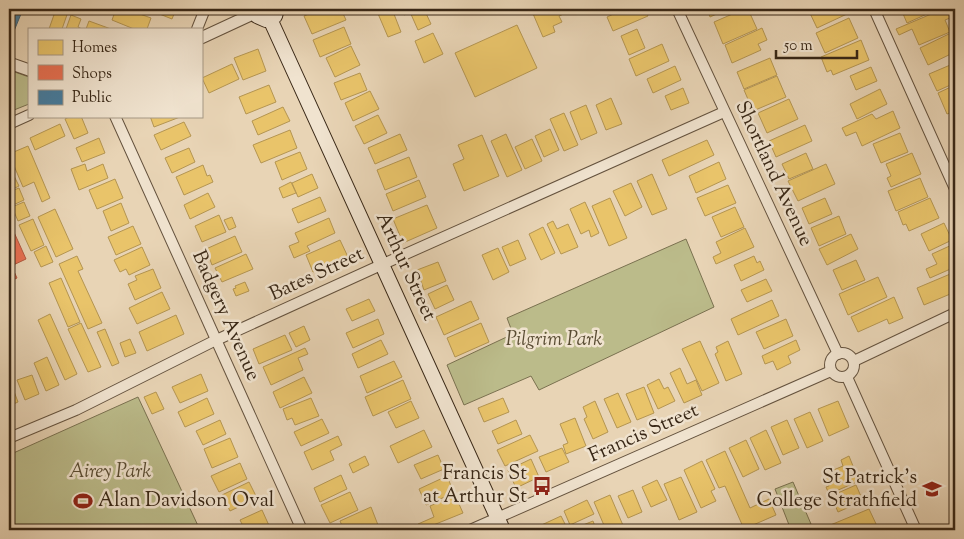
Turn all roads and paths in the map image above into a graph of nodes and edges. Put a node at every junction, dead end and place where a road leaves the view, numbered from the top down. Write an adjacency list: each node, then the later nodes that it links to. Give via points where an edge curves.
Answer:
1 (205, 9): 6 (street)
2 (677, 9): 10 (street, Shortland Avenue)
3 (874, 9): 14 (street)
4 (254, 11): 5 (main road, via 260,19); 7 (street)
5 (274, 14): 15 (main road, Arthur Street)
6 (197, 28)
7 (202, 37)
8 (9, 63): 9 (street)
9 (28, 70)
10 (724, 112): 15 (street, Bates Street); 18 (street, Shortland Avenue)
11 (28, 115): 13 (street)
12 (116, 118): 17 (street, Badgery Avenue)
13 (9, 124)
14 (955, 189)
15 (382, 265): 17 (street, Bates Street); 23 (main road, Arthur Street)
16 (955, 313): 19 (street)
17 (217, 340): 22 (street, Bates Street, via 76,410); 24 (street, Badgery Avenue)
18 (838, 354): 19 (street, via 849,355); 20 (street, via 830,363)
19 (854, 361): 21 (street, via 854,368)
20 (831, 370): 21 (street, via 836,376); 23 (street, Francis Street)
21 (847, 377): 26 (street)
22 (9, 438)
23 (501, 524): 25 (street, Francis Street)
24 (302, 530)
25 (470, 530)
26 (916, 530)

